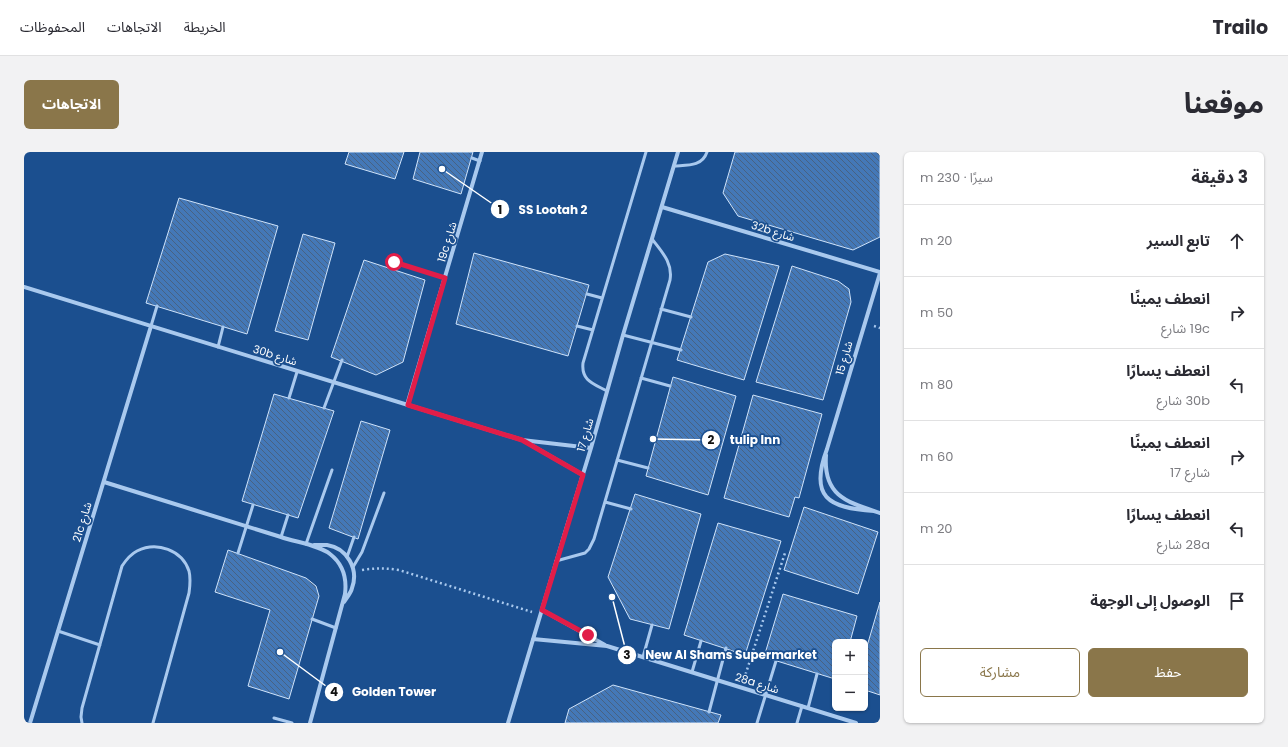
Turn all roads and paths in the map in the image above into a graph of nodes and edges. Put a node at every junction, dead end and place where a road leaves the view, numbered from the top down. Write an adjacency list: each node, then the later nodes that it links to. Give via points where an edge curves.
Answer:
1 (482, 152): 6 (street, 19c شارع)
2 (646, 152): 15 (lane)
3 (678, 152): 7 (street, شارع 17)
4 (707, 152): 7 (lane, via 699,163)
5 (472, 158): 6 (lane)
6 (480, 161): 12 (street, 19c شارع)
7 (674, 166): 8 (street, شارع 17)
8 (662, 207): 9 (street, شارع 17); 11 (street, 32b شارع)
9 (652, 239): 17 (lane, via 667,259 670,269 670,280); 23 (street, شارع 17)
10 (394, 262): 12 (lane)
11 (880, 273): 38 (street, شارع 15)
12 (445, 278): 34 (street, 19c شارع)
13 (24, 287): 19 (street, 30b شارع)
14 (587, 294): 15 (lane)
15 (602, 298): 22 (lane)
16 (157, 306): 19 (lane)
17 (661, 309): 18 (lane); 24 (lane)
18 (691, 317)
19 (151, 326): 25 (street, 30b شارع); 43 (street, 21c شارع)
20 (577, 326): 22 (lane)
21 (223, 327): 25 (lane)
22 (593, 330): 32 (lane, via 583,363 583,374 590,382)
23 (623, 335): 24 (lane); 32 (street, شارع 17)
24 (651, 342): 26 (lane); 29 (lane)
25 (218, 347): 28 (street, 30b شارع)
26 (680, 350)
27 (342, 360): 30 (lane)
28 (297, 372): 30 (street, 30b شارع); 33 (lane)
29 (641, 378): 31 (lane); 39 (lane)
30 (333, 383): 34 (street, 30b شارع); 35 (lane)
31 (670, 386)
32 (607, 391): 37 (street, شارع 17)
33 (289, 398)
34 (408, 405): 36 (street, 30b شارع)
35 (324, 408)
36 (522, 440): 37 (street, 30b شارع); 42 (street, 30b شارع)
37 (591, 448): 42 (street, شارع 17)
38 (827, 449): 48 (street, شارع 15, via 826,472 833,490 839,496); 48 (street, شارع 15, via 820,474 820,484 825,496 847,508)
39 (617, 460): 40 (lane); 45 (lane)
40 (648, 468)
41 (332, 470): 54 (lane)
42 (583, 475): 59 (street, شارع 17)
43 (104, 482): 51 (street); 66 (street, 21c شارع)
44 (384, 493): 60 (lane)
45 (605, 502): 47 (lane); 59 (lane, via 589,550)
46 (254, 505): 51 (lane)
47 (631, 509)
48 (874, 511): 49 (street)
49 (880, 513)
50 (288, 516): 52 (lane)
51 (246, 526): 52 (street); 56 (lane)
52 (281, 537): 54 (street)
53 (354, 537): 58 (lane)
54 (306, 544): 55 (street)
55 (312, 546): 58 (street, via 328,545 342,551); 61 (street, via 325,550 342,567 346,585)
56 (238, 553)
57 (784, 553): 77 (path)
58 (347, 557): 60 (street)
59 (556, 561): 62 (street, شارع 17)
60 (353, 569): 61 (street, via 352,589); 62 (path, via 399,570)
61 (343, 604): 65 (street)
62 (541, 613): 67 (street, شارع 17); 70 (street, 28a شارع)
63 (312, 619): 65 (lane)
64 (652, 625): 72 (lane)
65 (336, 628): 87 (street)
66 (58, 631): 69 (lane); 83 (street, 21c شارع)
67 (533, 639): 70 (street, 28a شارع); 88 (street, شارع 17)
68 (701, 640): 74 (lane)
69 (100, 645): 84 (lane, via 82,708); 85 (lane, via 122,566 128,558 136,551 156,546 176,553 188,571 189,593)
70 (607, 646): 72 (street, 28a شارع)
71 (726, 648): 76 (lane)
72 (644, 657): 74 (street, 28a شارع)
73 (776, 661): 78 (lane)
74 (692, 672): 76 (street, 28a شارع)
75 (817, 674): 80 (lane)
76 (717, 680): 77 (street, 28a شارع); 81 (lane)
77 (742, 688): 78 (street, 28a شارع)
78 (766, 695): 79 (street, 28a شارع); 89 (lane)
79 (802, 706): 80 (street, 28a شارع); 90 (lane)
80 (808, 708): 91 (street, 28a شارع)
81 (709, 712)
82 (274, 718): 86 (lane)
83 (30, 723)
84 (82, 723)
85 (153, 723)
86 (292, 723)
87 (310, 723)
88 (508, 723)
89 (757, 723)
90 (798, 723)
91 (856, 723)

